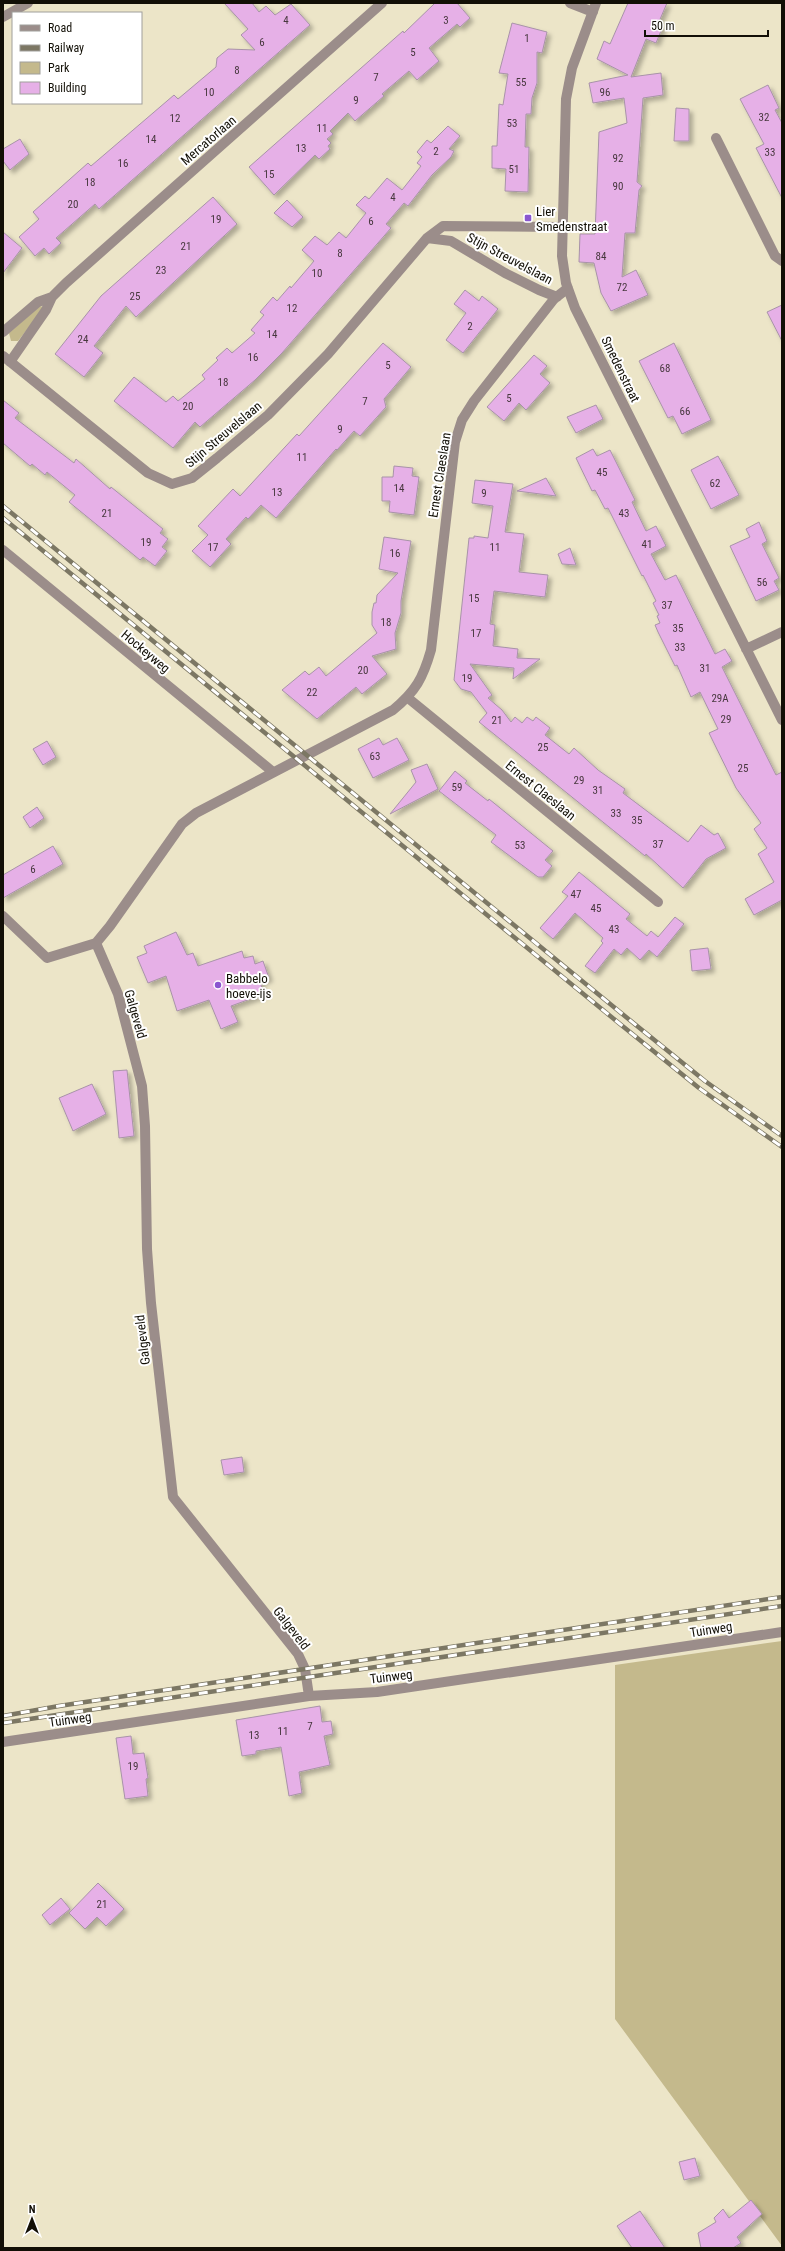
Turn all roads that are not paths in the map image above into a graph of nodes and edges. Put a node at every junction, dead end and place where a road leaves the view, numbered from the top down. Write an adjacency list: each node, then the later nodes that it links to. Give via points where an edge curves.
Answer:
1 (28, 3): 5 (street)
2 (382, 3): 11 (street, Mercatorlaan)
3 (570, 3): 4 (street)
4 (595, 8): 7 (street, Smedenstraat, via 572,68 566,99)
5 (3, 17)
6 (716, 138): 9 (street, via 775,256)
7 (561, 227): 8 (street, Stijn Streuvelslaan, via 443,226); 10 (street, Smedenstraat, via 562,263)
8 (427, 238): 12 (street, Stijn Streuvelslaan, via 450,241 505,273); 14 (street, Stijn Streuvelslaan, via 328,354 268,414 192,478 172,484 148,473)
9 (782, 261)
10 (568, 288): 12 (street, Ernest Claeslaan); 17 (street, Smedenstraat, via 575,308)
11 (52, 297): 13 (street, Mercatorlaan, via 38,302); 14 (street, Mercatorlaan, via 38,323)
12 (557, 297): 18 (street, Ernest Claeslaan, via 474,401 462,420 452,458 431,650 420,683)
13 (3, 332)
14 (7, 359)
15 (3, 550): 20 (street, Hockeyweg)
16 (782, 632): 17 (street)
17 (746, 649): 19 (street, Smedenstraat)
18 (408, 698): 20 (street, Ernest Claeslaan, via 393,710); 21 (street, Ernest Claeslaan)
19 (782, 720)
20 (273, 772): 23 (street, via 196,813 182,824)
21 (658, 902)
22 (3, 916): 23 (street, via 47,958)
23 (96, 942): 25 (street, Galgeveld, via 118,994 142,1086 151,1303 173,1497 298,1654 305,1669)
24 (782, 1632): 25 (street, Tuinweg, via 377,1692)
25 (309, 1696): 26 (street, Tuinweg)
26 (3, 1742)

